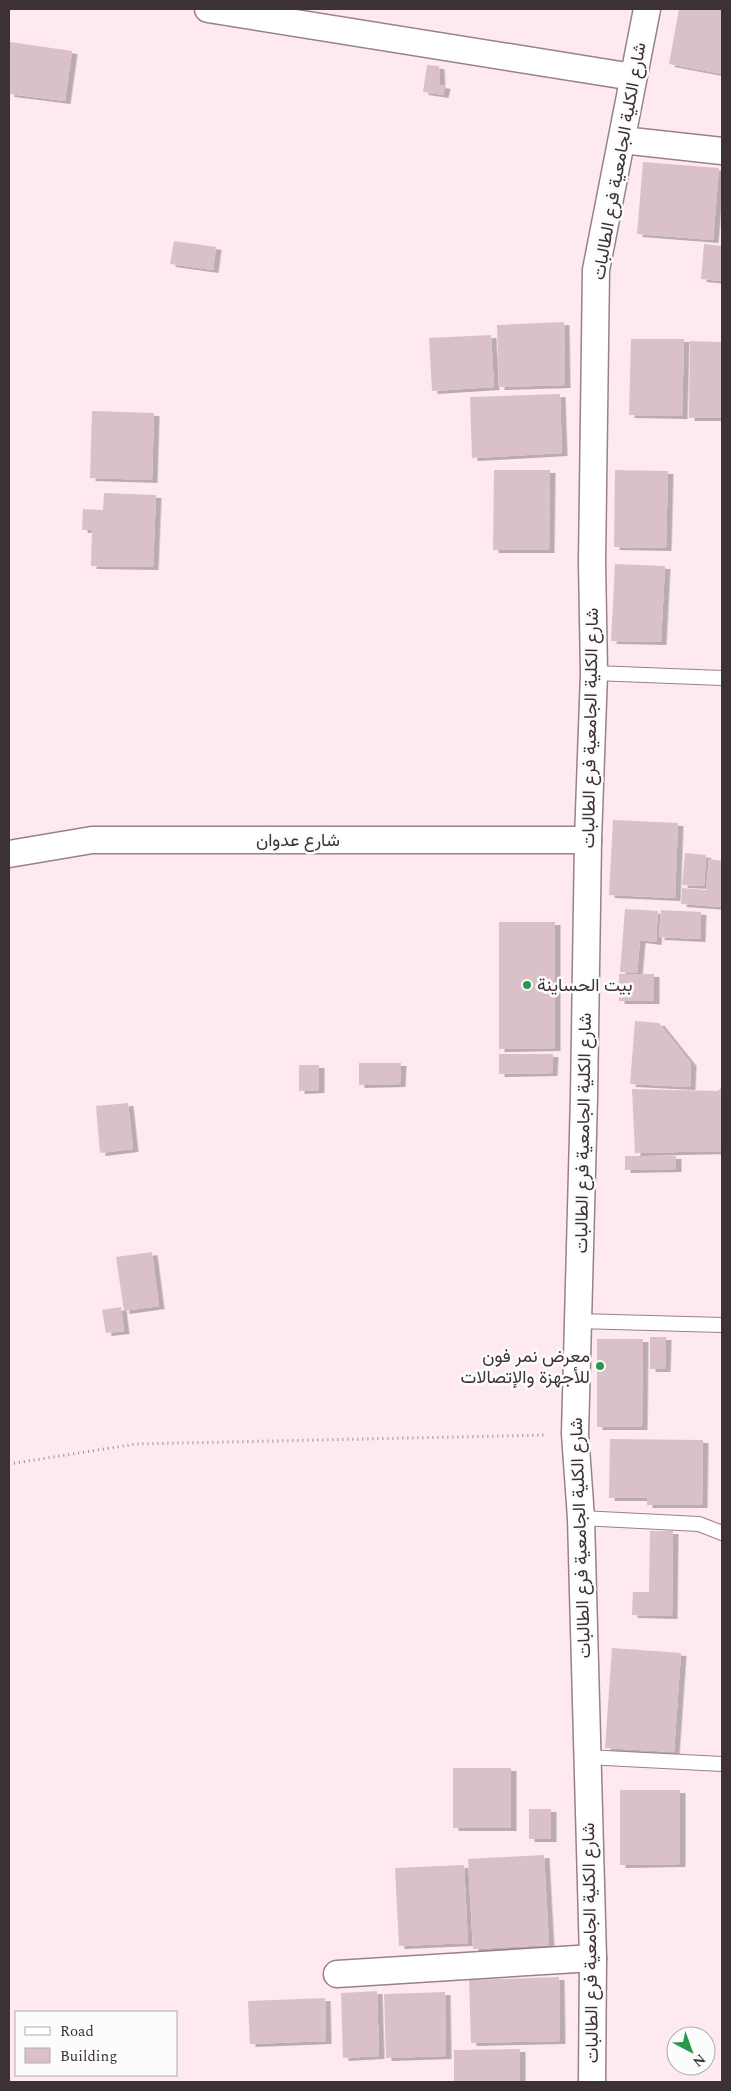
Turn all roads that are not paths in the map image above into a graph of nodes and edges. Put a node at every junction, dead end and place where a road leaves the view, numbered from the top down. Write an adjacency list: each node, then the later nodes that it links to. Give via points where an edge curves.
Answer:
1 (208, 9): 3 (street)
2 (647, 9): 3 (street, شارع الكلية الجامعية فرع الطالبات)
3 (633, 77): 4 (street, شارع الكلية الجامعية فرع الطالبات)
4 (622, 140): 5 (street); 6 (street, شارع الكلية الجامعية فرع الطالبات, via 596,270 592,562)
5 (722, 151)
6 (594, 673): 7 (lane); 8 (street, شارع الكلية الجامعية فرع الطالبات)
7 (722, 678)
8 (588, 840): 9 (street, شارع عدوان, via 92,840); 10 (street, شارع الكلية الجامعية فرع الطالبات)
9 (9, 854)
10 (578, 1321): 11 (lane); 12 (street, شارع الكلية الجامعية فرع الطالبات, via 575,1434)
11 (722, 1325)
12 (581, 1518): 13 (lane, via 699,1524); 14 (street, شارع الكلية الجامعية فرع الطالبات)
13 (722, 1533)
14 (586, 1757): 15 (lane); 16 (street, شارع الكلية الجامعية فرع الطالبات)
15 (722, 1764)
16 (593, 1958): 17 (street); 18 (street, شارع الكلية الجامعية فرع الطالبات)
17 (338, 1974)
18 (592, 2082)

